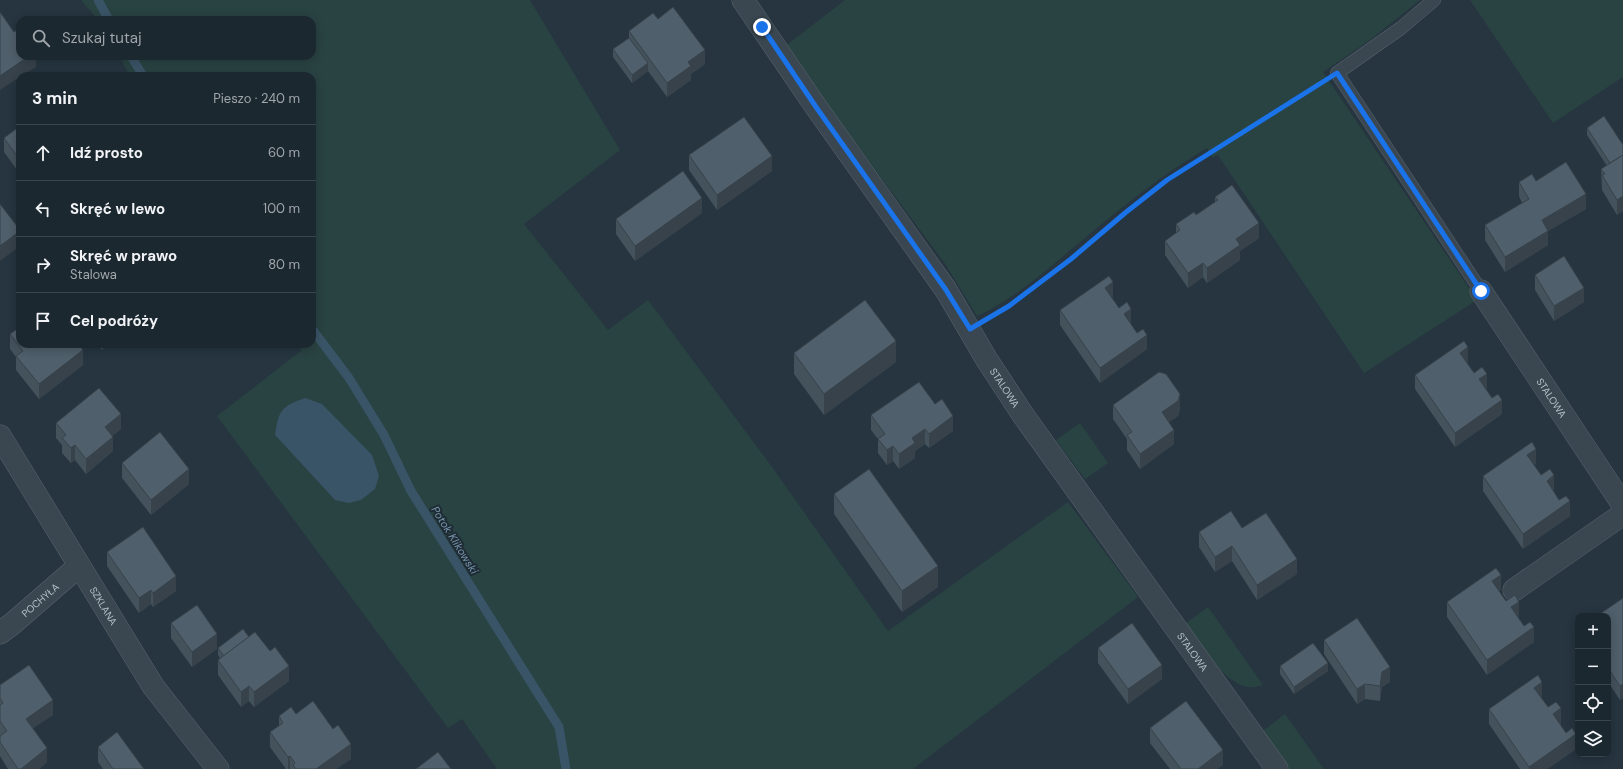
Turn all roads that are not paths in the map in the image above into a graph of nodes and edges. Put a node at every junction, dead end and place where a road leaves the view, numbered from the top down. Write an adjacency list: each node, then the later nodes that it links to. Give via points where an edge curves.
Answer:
1 (743, 0): 11 (street, STALOWA, via 946,290 1023,415)
2 (1434, 0): 3 (lane, via 1401,28 1337,73)
3 (1481, 291): 5 (street, STALOWA)
4 (0, 436): 7 (street, SZKLANA)
5 (1623, 505)
6 (1623, 514): 8 (street)
7 (79, 566): 9 (street, POCHYŁA); 10 (street, SZKLANA, via 153,686)
8 (1514, 590)
9 (0, 633)
10 (218, 769)
11 (1277, 769)

